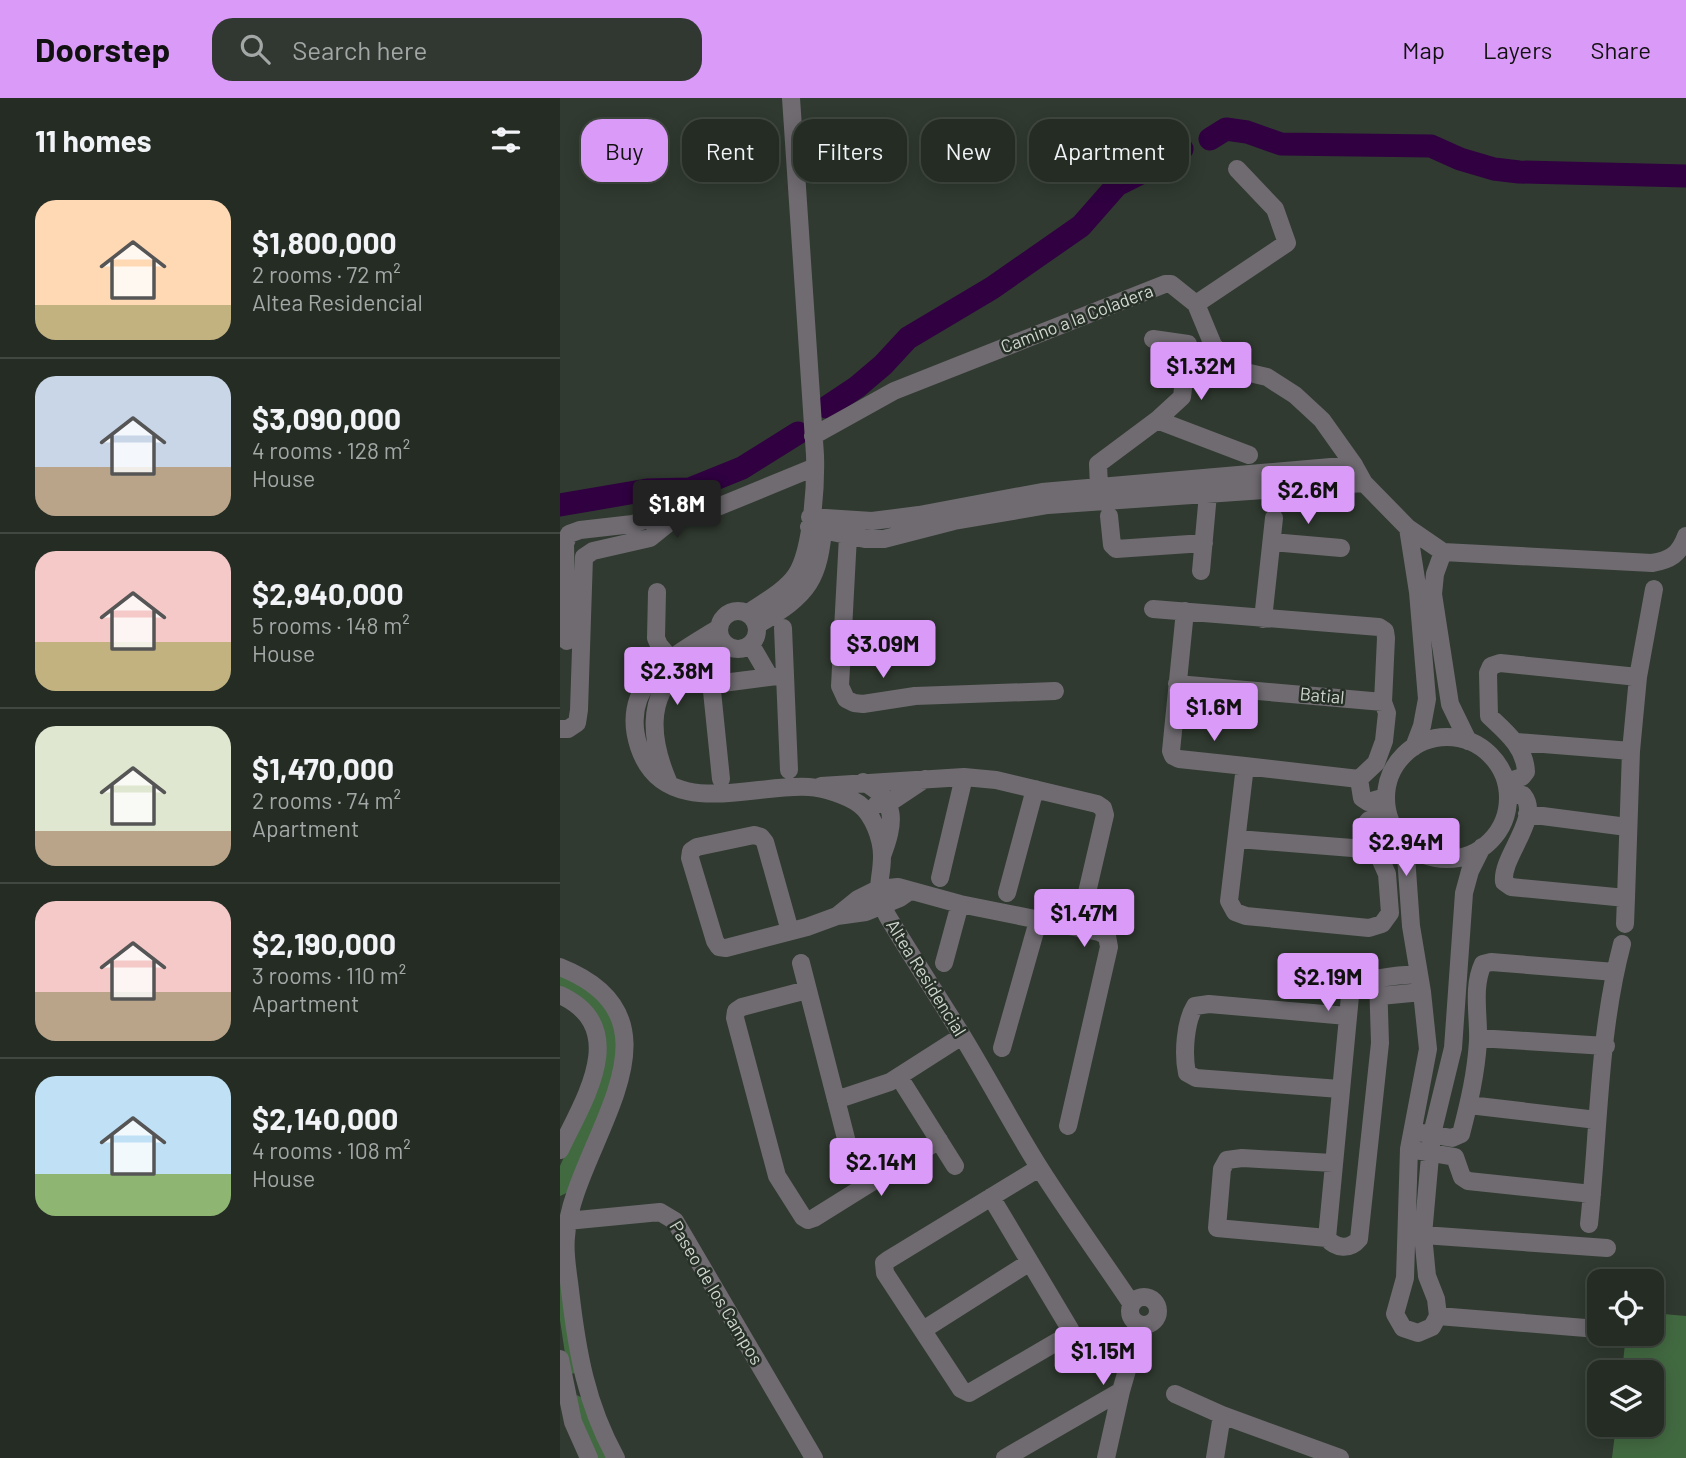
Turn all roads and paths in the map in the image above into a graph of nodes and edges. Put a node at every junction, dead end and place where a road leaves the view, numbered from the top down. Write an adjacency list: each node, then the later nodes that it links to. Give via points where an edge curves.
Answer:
1 (791, 98): 6 (street)
2 (1237, 169): 3 (street, via 1275,209 1287,243)
3 (1196, 304): 6 (street, Camino a la Coladera, via 1171,284 1165,285 894,391); 9 (street, via 1213,345 1230,364 1267,377 1295,395 1322,421)
4 (1153, 339): 5 (street, via 1185,342 1189,347 1182,397)
5 (1157, 420): 7 (street); 11 (street, via 1098,464)
6 (813, 436): 8 (street)
7 (1249, 455)
8 (815, 461): 16 (street); 24 (street, via 720,506 676,517 650,538 593,551); 24 (street, via 633,524 569,534 565,544)
9 (1354, 465): 10 (street); 12 (street)
10 (1364, 482): 12 (street); 17 (street)
11 (1099, 487): 12 (street); 13 (street, via 1042,492)
12 (1215, 488): 13 (street); 21 (street)
13 (953, 515): 16 (street, via 872,521); 18 (street, via 884,539)
14 (1109, 516): 21 (street, via 1116,549)
15 (1274, 518): 20 (street)
16 (816, 519): 18 (street); 30 (street, via 817,567 810,584 781,611)
17 (1408, 528): 23 (street); 45 (street, via 1427,699)
18 (848, 536): 40 (street, via 840,686 846,699 863,704 915,696)
19 (1686, 536): 23 (street, via 1670,559 1652,564)
20 (1272, 542): 22 (street); 31 (street)
21 (1204, 543): 25 (street)
22 (1341, 548)
23 (1443, 552): 43 (street, via 1433,594 1450,704)
24 (569, 564): 34 (street)
25 (1201, 571)
26 (1654, 589): 38 (street)
27 (657, 592): 36 (street, via 656,638)
28 (1153, 609): 29 (street)
29 (1185, 611): 31 (street); 39 (street)
30 (753, 619): 33 (street, via 733,611 721,621); 35 (street, via 756,639)
31 (1263, 619): 41 (street, via 1385,631)
32 (783, 628): 37 (street)
33 (721, 635): 35 (street, via 737,649); 36 (street)
34 (569, 641): 42 (street, via 579,710 577,723)
35 (751, 645): 37 (street)
36 (675, 664): 54 (street, via 656,670 642,687 636,712 639,747 660,780 698,793)
37 (777, 675): 48 (street); 50 (street, via 715,684)
38 (1638, 677): 44 (street, via 1500,663 1491,666 1489,716); 46 (street)
39 (1177, 684): 41 (street, Batial); 47 (street, via 1173,756)
40 (1055, 691)
41 (1383, 702): 52 (street, via 1387,713 1384,741 1371,769)
42 (560, 729)
43 (1468, 741): 45 (street, via 1446,737); 55 (street, via 1496,762)
44 (1517, 742): 46 (street); 55 (street, via 1526,772)
45 (1414, 747): 59 (street, via 1392,771)
46 (1631, 751): 61 (street)
47 (1245, 766): 52 (street); 62 (street)
48 (789, 770)
49 (964, 777): 51 (street); 56 (street); 67 (street)
50 (721, 779)
51 (925, 779): 53 (street); 57 (street)
52 (1359, 779): 59 (street, via 1362,798)
53 (863, 782): 54 (street); 57 (street)
54 (809, 787): 58 (street)
55 (1507, 788): 60 (street, via 1527,800); 64 (street, via 1505,817)
56 (1035, 789): 68 (street); 72 (street, via 1103,808)
57 (888, 803): 58 (street); 66 (street, via 891,832)
58 (858, 804): 66 (street, via 874,824)
59 (1387, 805): 63 (street, via 1392,824); 65 (street, via 1365,825)
60 (1527, 814): 61 (street); 70 (street, via 1502,871 1504,882 1511,887)
61 (1627, 827): 70 (street)
62 (1238, 839): 65 (street); 65 (street, via 1229,901 1234,912 1369,928 1382,924 1390,912 1387,874 1379,856)
63 (1405, 842): 64 (street, via 1423,854 1445,858); 81 (street)
64 (1482, 848): 97 (street, via 1464,893 1453,1048)
65 (1366, 849)
66 (882, 856): 69 (street)
67 (940, 878)
68 (1007, 894)
69 (880, 897): 71 (street, via 898,887); 75 (street, via 858,899 837,916); 87 (street, Altea Residencial)
70 (1626, 898): 74 (street)
71 (960, 904): 73 (street); 78 (street)
72 (1082, 914)
73 (1038, 921): 90 (street); 96 (street, via 1099,932 1107,936 1110,947)
74 (1625, 924)
75 (790, 931): 75 (street, via 761,836 691,851 719,947)
76 (1622, 944): 80 (street)
77 (800, 963): 83 (street)
78 (944, 963)
79 (560, 967): 108 (street, via 593,985 608,1001 621,1026 625,1052 619,1087)
80 (1615, 972): 88 (street, via 1483,964); 89 (street)
81 (1419, 974): 82 (street); 84 (street)
82 (1379, 987): 84 (street); 86 (street, via 1354,990); 112 (street, via 1380,1043 1359,1239 1346,1247)
83 (807, 990): 93 (street); 105 (street, via 736,1011 777,1176 808,1220)
84 (1422, 992): 99 (street, via 1428,1049)
85 (560, 995): 100 (street, via 585,1012 599,1044 597,1066)
86 (1347, 1016): 92 (street); 92 (street, via 1195,1006 1186,1050 1187,1073 1196,1078)
87 (962, 1036): 91 (street); 104 (street, Altea Residencial)
88 (1478, 1038): 89 (street); 94 (street)
89 (1606, 1046): 95 (street)
90 (1002, 1048)
91 (899, 1077): 93 (street); 98 (street)
92 (1340, 1089): 102 (street)
93 (836, 1100): 105 (street, via 851,1158)
94 (1469, 1105): 95 (street); 97 (street, via 1458,1137)
95 (1597, 1120): 106 (street)
96 (1068, 1126)
97 (1432, 1134): 99 (street); 101 (street)
98 (939, 1140): 103 (street); 105 (street)
99 (1411, 1140): 101 (street); 116 (street)
100 (560, 1150)
101 (1431, 1152): 106 (street, via 1455,1157 1468,1181); 111 (street)
102 (1333, 1163): 112 (street); 112 (street, via 1227,1160 1216,1224 1221,1230)
103 (955, 1166)
104 (1039, 1168): 107 (street); 117 (street, Altea Residencial)
105 (866, 1185)
106 (1592, 1194): 110 (street)
107 (991, 1197): 114 (street); 121 (street, via 884,1263 885,1272)
108 (566, 1203): 109 (street)
109 (568, 1221): 123 (street, via 566,1258); 131 (street, Paseo de los Campos, via 660,1212 670,1216)
110 (1589, 1224)
111 (1423, 1235): 113 (street); 115 (street)
112 (1327, 1238)
113 (1607, 1248)
114 (1030, 1262): 121 (street); 121 (street, via 1069,1324 1065,1338 969,1393 961,1389)
115 (1427, 1276): 116 (street, via 1419,1283); 118 (street)
116 (1405, 1278): 118 (street, via 1395,1314 1403,1328 1426,1331)
117 (1131, 1303): 119 (street, via 1132,1317); 119 (street, via 1149,1297 1157,1304 1154,1321)
118 (1438, 1316): 120 (street)
119 (1140, 1325): 125 (street)
120 (1587, 1328)
121 (923, 1330)
122 (560, 1359): 124 (street)
123 (584, 1382): 124 (street); 130 (street)
124 (562, 1385): 129 (street)
125 (1121, 1391): 132 (street); 133 (street)
126 (1175, 1394): 127 (street)
127 (1222, 1415): 128 (street); 134 (street)
128 (1318, 1454): 135 (street)
129 (589, 1458)
130 (616, 1458)
131 (814, 1458)
132 (1004, 1458)
133 (1107, 1458)
134 (1215, 1458)
135 (1340, 1458)

